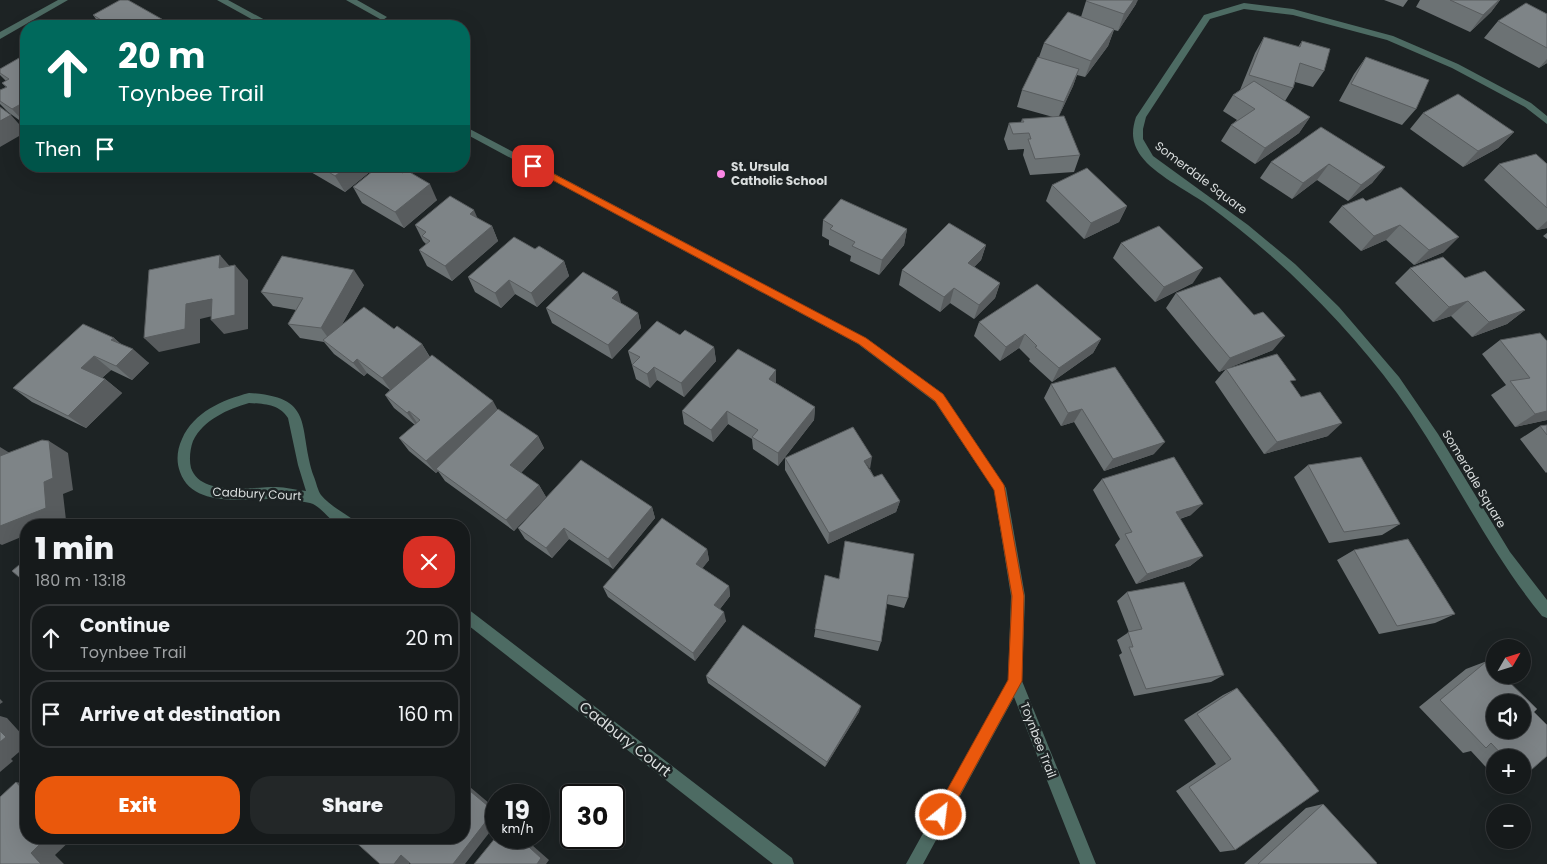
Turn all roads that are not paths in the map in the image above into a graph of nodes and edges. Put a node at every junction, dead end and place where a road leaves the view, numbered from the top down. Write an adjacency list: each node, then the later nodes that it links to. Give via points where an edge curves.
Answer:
1 (64, 0): 5 (street)
2 (221, 0): 6 (street)
3 (350, 0): 4 (street)
4 (383, 17)
5 (28, 20)
6 (259, 20)
7 (20, 25): 8 (street)
8 (0, 36)
9 (1547, 121): 13 (street, Somerdale Square, via 1528,105 1455,66 1390,38 1293,12 1244,6 1207,17 1141,117 1136,138 1149,159 1220,208 1280,256 1330,304 1365,344 1396,382 1500,548)
10 (470, 132): 15 (street, Toynbee Trail, via 862,341 939,398 1000,488 1018,596)
11 (315, 498): 11 (street, Cadbury Court, via 304,465 298,423 292,411 281,402 266,398 232,402 198,424 188,440 183,456 185,472 194,484 208,492 278,493); 12 (street, Cadbury Court)
12 (342, 519)
13 (1547, 611)
14 (470, 619): 16 (street, Cadbury Court)
15 (1015, 681): 17 (street); 18 (street, Toynbee Trail)
16 (786, 864)
17 (914, 864)
18 (1088, 864)

